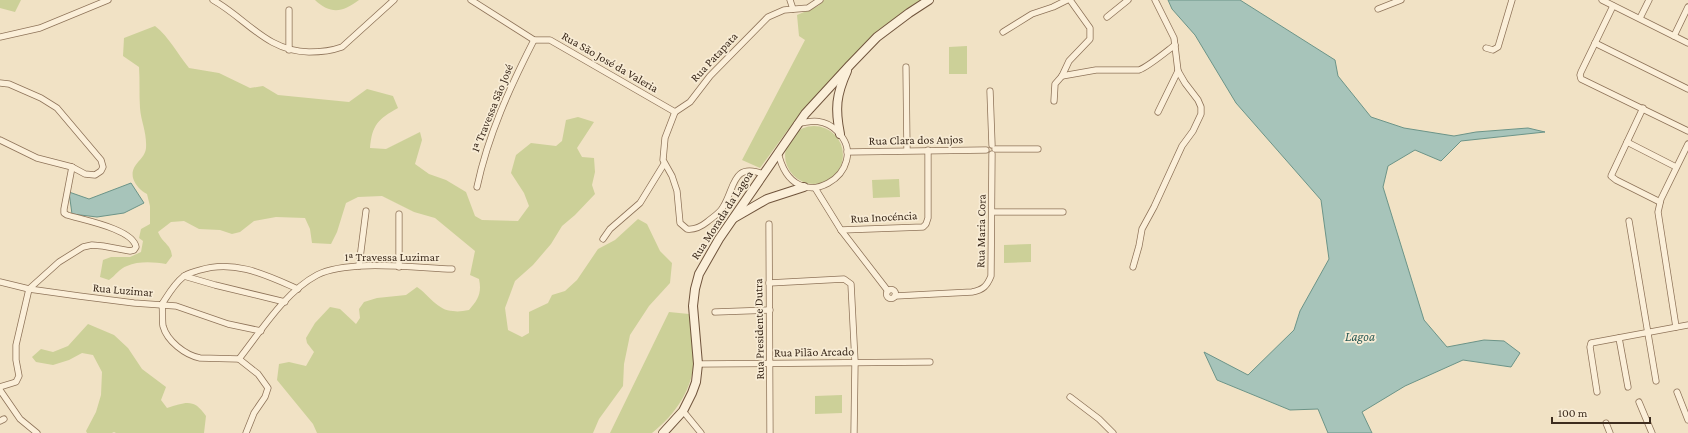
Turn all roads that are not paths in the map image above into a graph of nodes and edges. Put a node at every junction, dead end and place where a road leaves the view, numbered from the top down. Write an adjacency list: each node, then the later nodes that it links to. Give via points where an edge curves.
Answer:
1 (108, 0): 25 (street, via 40,28)
2 (213, 0): 16 (street)
3 (394, 0): 32 (street, via 342,47 320,52)
4 (471, 0): 27 (street, Rua São José da Valeria)
5 (790, 0): 19 (street)
6 (820, 0): 19 (street, Rua Patapata, via 808,8)
7 (929, 0): 33 (street, Rua Morada da Lagoa, via 882,33)
8 (1067, 0): 24 (street, via 1032,14)
9 (1070, 0): 36 (street, via 1090,28 1090,34 1088,42 1070,61)
10 (1128, 0): 22 (street)
11 (1155, 0): 30 (street, via 1168,23)
12 (1401, 0): 21 (street)
13 (1512, 0): 31 (street, via 1498,47 1493,50)
14 (1604, 0): 17 (street)
15 (1649, 0): 23 (street)
16 (220, 2): 32 (street, via 261,36)
17 (1613, 6): 23 (street); 28 (street)
18 (1688, 7): 26 (street)
19 (793, 9): 42 (street, Rua Patapata, via 768,17 710,76 690,102)
20 (289, 10): 32 (street)
21 (1378, 10)
22 (1107, 17)
23 (1640, 18): 26 (street)
24 (1003, 32)
25 (0, 36)
26 (1674, 36): 29 (street)
27 (534, 40): 42 (street, Rua São José da Valeria, via 550,40); 62 (street, 1ª Travessa São José, via 493,128)
28 (1595, 43): 38 (street); 41 (street, via 1580,75 1581,79)
29 (1688, 43)
30 (1176, 45): 35 (street); 36 (street, via 1140,70 1096,70)
31 (1486, 48)
32 (289, 50)
33 (850, 65): 44 (street, Rua Morada da Lagoa); 46 (street, via 838,97 837,116)
34 (906, 67): 52 (street)
35 (1178, 71): 43 (street); 77 (street, via 1198,100 1201,114 1182,146 1142,229)
36 (1062, 76): 40 (street, via 1055,84)
37 (0, 83): 59 (street, via 9,84 42,98 57,108 101,160 103,167 94,175 85,174)
38 (1688, 89)
39 (990, 91): 50 (street)
40 (1054, 101)
41 (1643, 108): 45 (street); 48 (street)
42 (675, 112): 58 (street, via 665,138 662,155)
43 (1158, 112)
44 (797, 124): 46 (street, via 821,121 832,126); 55 (street, Rua Morada da Lagoa)
45 (1688, 131)
46 (840, 134): 56 (street)
47 (0, 140): 59 (street, via 37,158)
48 (1627, 142): 60 (street); 65 (street, via 1611,173 1612,176)
49 (1688, 144): 60 (street)
50 (994, 147): 51 (street); 54 (street, via 988,146); 57 (street, via 995,152)
51 (1038, 149)
52 (907, 150): 53 (street, Rua Clara dos Anjos); 56 (street, Rua Clara dos Anjos)
53 (928, 150): 54 (street, Rua Clara dos Anjos); 73 (street, Rua Inocéncia, via 928,218 923,227)
54 (986, 150): 57 (street, via 988,154)
55 (778, 152): 61 (street, Rua Morada da Lagoa); 63 (street, via 786,174)
56 (847, 152): 64 (street, via 843,170 838,177 831,183)
57 (992, 154): 67 (street, Rua Maria Cora)
58 (664, 164): 61 (street, via 672,176 677,191 680,223 687,229 702,226 722,209 737,176 751,170); 74 (street, via 640,203 610,229)
59 (72, 167): 82 (street, via 64,213 128,235 136,247 130,251 92,245 83,247 59,262)
60 (1676, 168): 65 (street)
61 (763, 174): 70 (street, Rua Morada da Lagoa)
62 (478, 186)
63 (804, 187): 64 (street); 70 (street, via 767,199)
64 (815, 188): 73 (street)
65 (1660, 202): 89 (street, via 1658,217)
66 (366, 211): 75 (street)
67 (992, 212): 68 (street); 73 (street, Rua Maria Cora, via 991,276 984,288 972,292 895,296 893,290 888,291)
68 (1063, 212)
69 (399, 214): 76 (street)
70 (732, 220): 97 (street, Rua Morada da Lagoa, via 706,260 695,289 693,311)
71 (1629, 222): 91 (street)
72 (769, 224): 81 (street, Rua Presidente Dutra)
73 (841, 230)
74 (603, 239)
75 (359, 266): 76 (street, 1ª Travessa Luzimar); 83 (street, 1ª Travessa Luzimar, via 328,270)
76 (399, 267): 78 (street, 1ª Travessa Luzimar)
77 (1132, 267)
78 (452, 269)
79 (184, 276): 83 (street, via 212,266 227,266 267,276); 84 (street); 85 (street, Rua Luzimar)
80 (0, 282): 82 (street, Rua Luzimar)
81 (769, 283): 86 (street, Rua Presidente Dutra); 94 (street, via 844,279 849,282 852,287)
82 (29, 289): 85 (street, Rua Luzimar, via 124,302); 99 (street, via 15,352 19,376 16,382)
83 (298, 289): 84 (street, 1ª Travessa Luzimar)
84 (285, 302): 90 (street, 1ª Travessa Luzimar)
85 (162, 304): 90 (street); 93 (street, via 165,331 180,348 200,358)
86 (770, 310): 87 (street); 96 (street, Rua Presidente Dutra)
87 (715, 312)
88 (1688, 325): 89 (street)
89 (1676, 327): 91 (street)
90 (261, 331): 93 (street, 1ª Travessa Luzimar)
91 (1648, 332): 92 (street); 98 (street)
92 (1619, 338): 100 (street); 102 (street, via 1593,343 1590,347)
93 (239, 359): 110 (street, via 258,374 268,388)
94 (855, 362): 95 (street, Rua Pilão Arcado); 96 (street, Rua Pilão Arcado); 114 (street)
95 (930, 362)
96 (771, 363): 97 (street, Rua Pilão Arcado); 113 (street, Rua Presidente Dutra)
97 (698, 364): 106 (street, Rua Morada da Lagoa, via 696,382)
98 (1656, 381)
99 (0, 387)
100 (1628, 387)
101 (0, 390): 109 (street, via 20,419)
102 (1597, 392)
103 (1677, 392): 107 (street)
104 (1070, 397): 115 (street)
105 (1639, 402): 117 (street)
106 (683, 411): 111 (street, Rua Morada da Lagoa); 112 (street)
107 (1688, 420)
108 (1606, 423): 116 (street)
109 (37, 433)
110 (246, 433)
111 (663, 433)
112 (701, 433)
113 (770, 433)
114 (854, 433)
115 (1113, 433)
116 (1610, 433)
117 (1652, 433)

